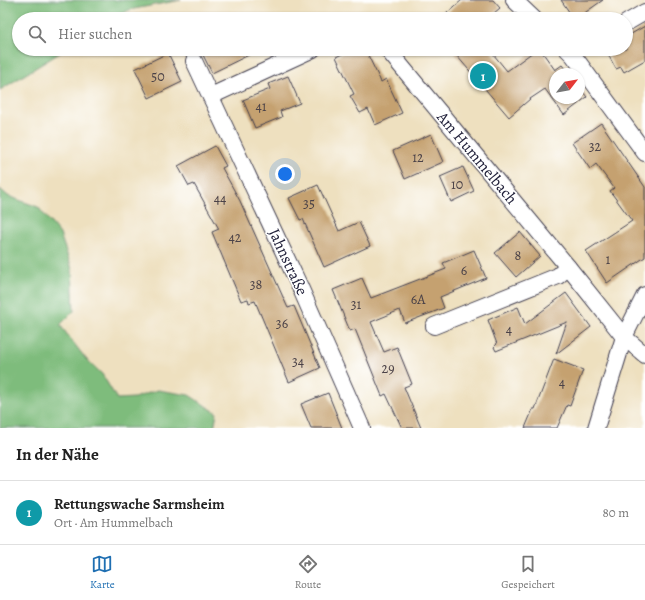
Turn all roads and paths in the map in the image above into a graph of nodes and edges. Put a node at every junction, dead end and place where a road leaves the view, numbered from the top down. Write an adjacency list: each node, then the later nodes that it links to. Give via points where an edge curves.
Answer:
1 (514, 0): 2 (street)
2 (527, 12)
3 (645, 12): 4 (street)
4 (633, 19)
5 (298, 56): 9 (street)
6 (392, 56): 11 (street, Am Hummelbach)
7 (577, 56): 10 (street)
8 (194, 61): 9 (street, Jahnstraße)
9 (211, 96): 16 (street, Jahnstraße)
10 (645, 153)
11 (568, 267): 13 (street, via 558,276); 14 (street, Am Hummelbach)
12 (645, 295): 14 (street)
13 (434, 326)
14 (624, 337): 15 (street, Am Hummelbach); 17 (street)
15 (645, 355)
16 (362, 428)
17 (596, 428)

